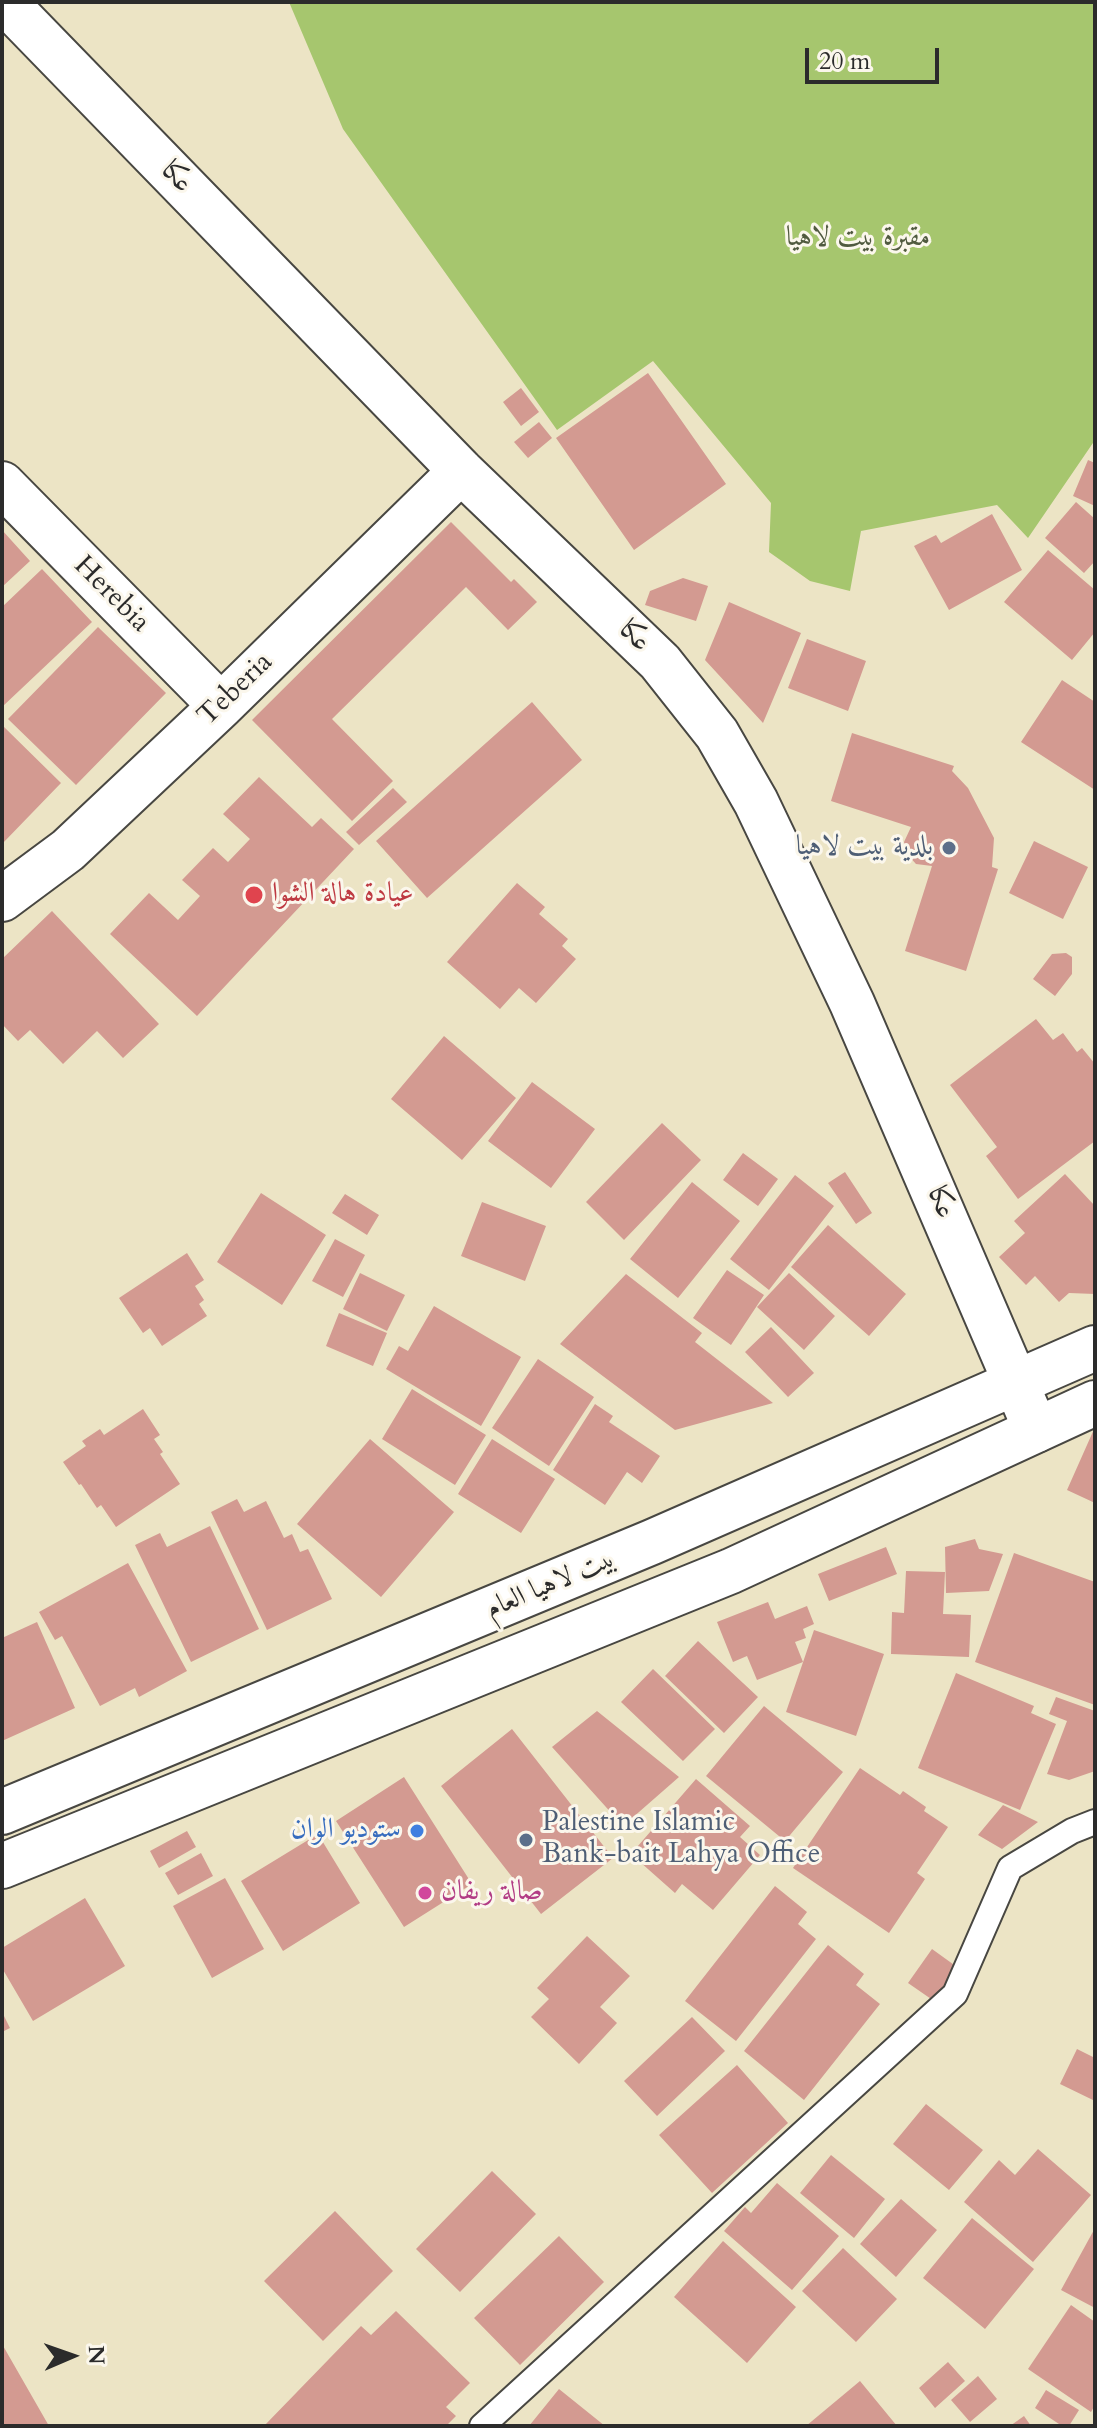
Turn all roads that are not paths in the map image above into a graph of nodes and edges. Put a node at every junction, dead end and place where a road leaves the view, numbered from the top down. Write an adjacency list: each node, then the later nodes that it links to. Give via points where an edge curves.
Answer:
1 (9, 8): 2 (street, عكا)
2 (461, 471): 4 (street, Teberia); 7 (street, عكا, via 660,662 717,734 756,802 852,1003)
3 (2, 484): 4 (street, Herebia)
4 (221, 706): 5 (street, Teberia, via 68,850)
5 (2, 899)
6 (1095, 1348): 7 (street, بيت لاهيا العام)
7 (1014, 1383): 9 (street, عكا); 10 (street, بيت لاهيا العام, via 652,1542)
8 (1095, 1403): 9 (street, بيت لاهيا العام)
9 (1036, 1430): 12 (street, بيت لاهيا العام, via 731,1571)
10 (2, 1812)
11 (1095, 1822): 13 (lane, via 1010,1868 955,1994)
12 (2, 1866)
13 (482, 2426)

